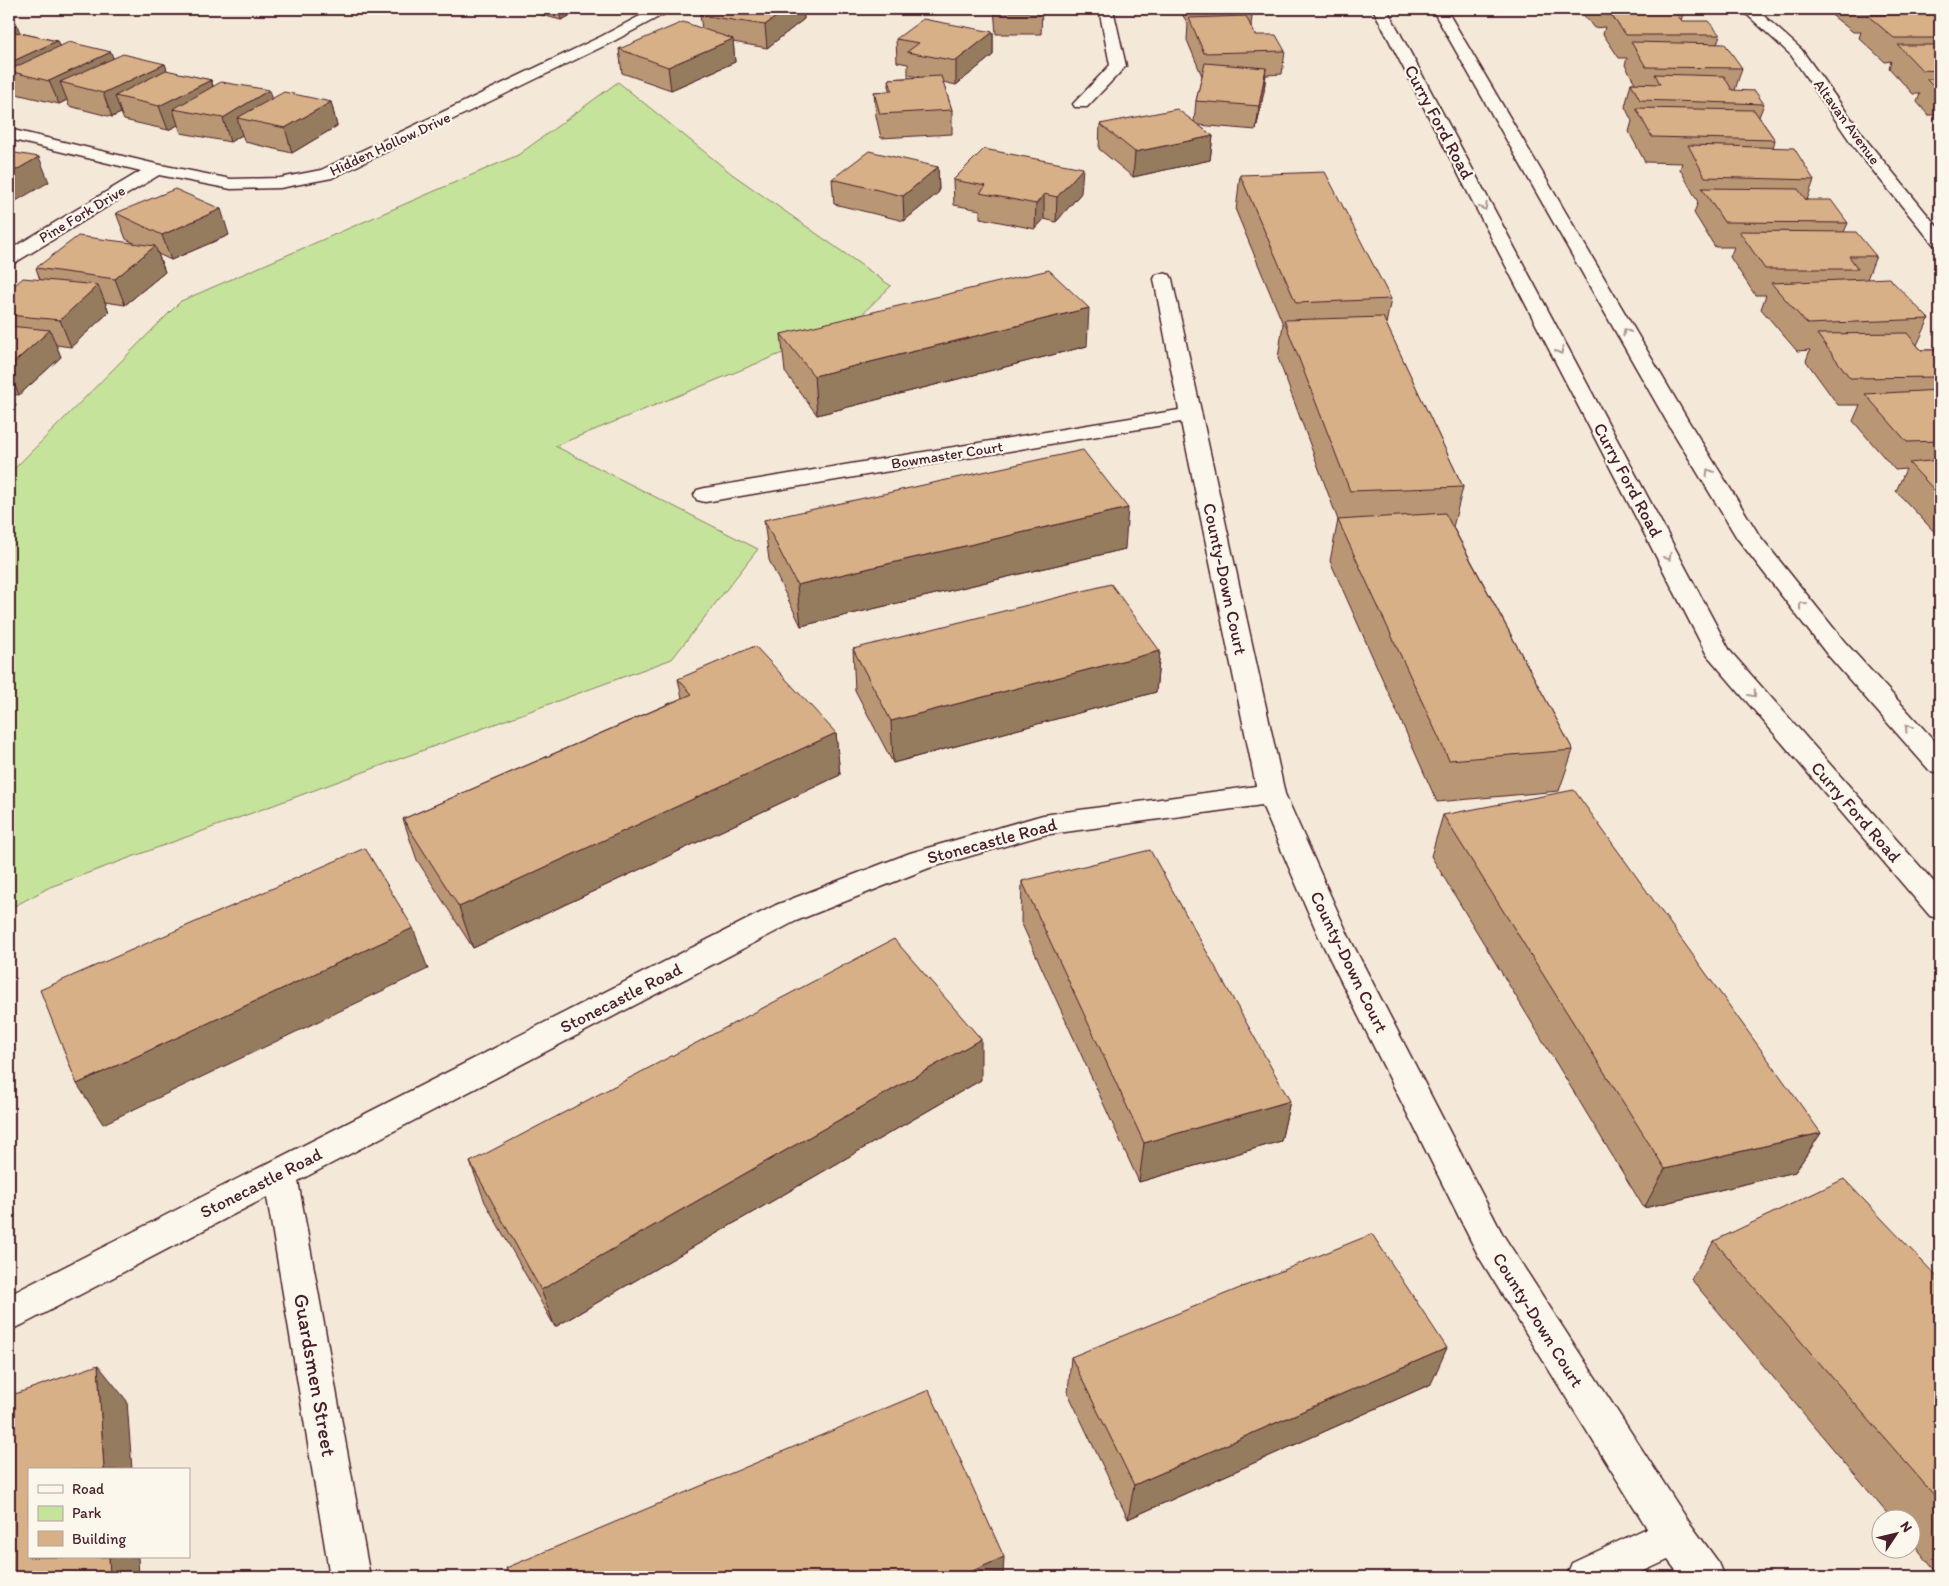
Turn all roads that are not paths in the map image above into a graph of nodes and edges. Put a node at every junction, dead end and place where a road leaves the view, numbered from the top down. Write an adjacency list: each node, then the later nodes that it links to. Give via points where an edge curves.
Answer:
1 (663, 9): 8 (street, Hidden Hollow Drive, via 326,174 280,183 231,184)
2 (1106, 9): 6 (street, via 1118,66)
3 (1380, 9): 16 (street, Curry Ford Road, one-way to 16, via 1720,655)
4 (1439, 9): 14 (street, one-way to 4, via 1835,647 1749,538 1678,422)
5 (1748, 9): 9 (street, Altavan Avenue, via 1796,52 1862,146)
6 (1081, 104)
7 (9, 134): 8 (street, Hidden Hollow Drive)
8 (156, 169): 10 (street, Pine Fork Drive)
9 (1940, 241)
10 (9, 258)
11 (1163, 279): 12 (street, County-Down Court)
12 (1190, 414): 13 (street, Bowmaster Court); 15 (street, County-Down Court)
13 (705, 495)
14 (1940, 764)
15 (1271, 794): 17 (street, Stonecastle Road, via 1043,825 920,860 786,913); 19 (street, County-Down Court, via 1334,937 1491,1246)
16 (1940, 908)
17 (280, 1173): 18 (street, Stonecastle Road); 20 (street, Guardsmen Street)
18 (9, 1313)
19 (1675, 1536): 21 (street); 22 (street, County-Down Court)
20 (350, 1577)
21 (1586, 1577)
22 (1705, 1577)

